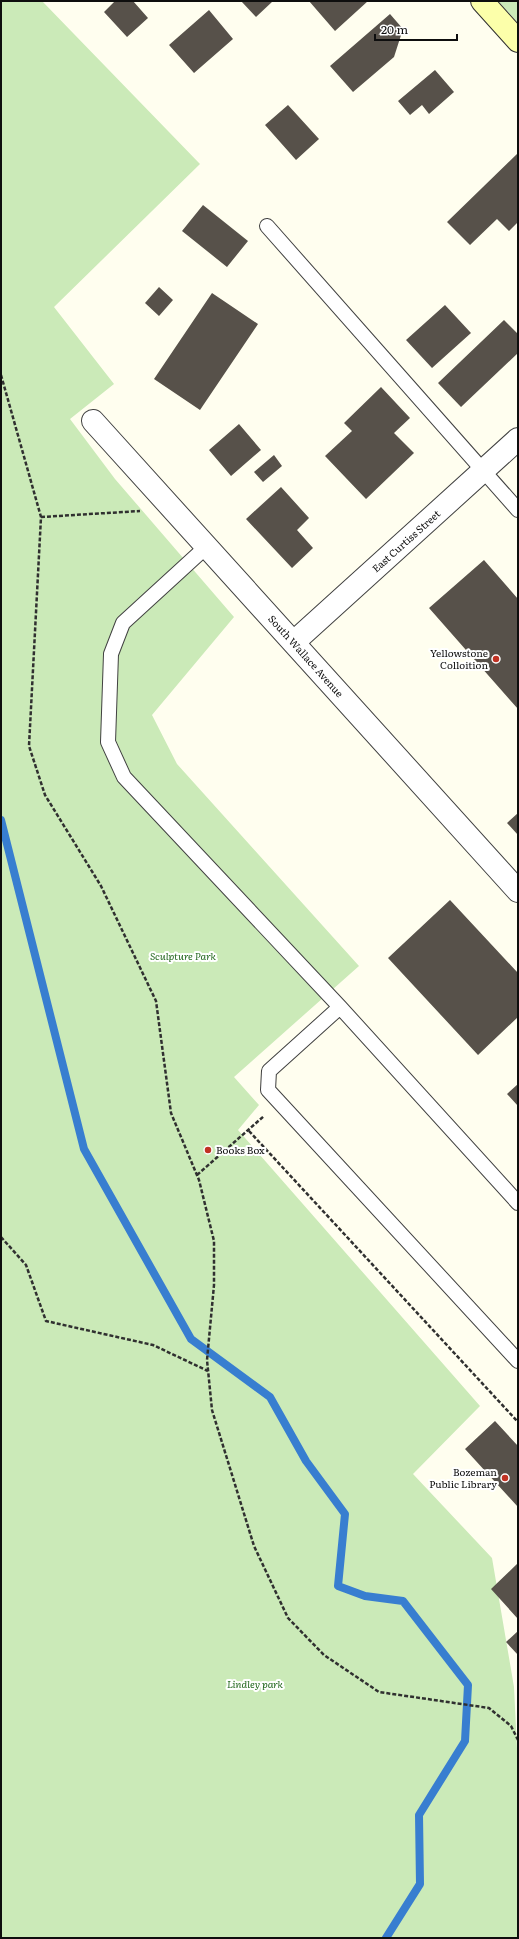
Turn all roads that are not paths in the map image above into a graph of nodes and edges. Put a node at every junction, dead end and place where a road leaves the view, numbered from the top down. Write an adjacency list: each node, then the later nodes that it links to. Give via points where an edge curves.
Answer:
1 (482, 1): 2 (street)
2 (518, 41)
3 (267, 226): 6 (lane)
4 (93, 421): 8 (street, South Wallace Avenue)
5 (518, 439): 6 (street, East Curtiss Street)
6 (484, 471): 7 (lane); 9 (street, East Curtiss Street)
7 (518, 510)
8 (206, 547): 9 (street, South Wallace Avenue); 11 (lane, via 123,623 111,654 108,742 124,777)
9 (294, 642): 10 (street, South Wallace Avenue)
10 (518, 891)
11 (340, 1007): 12 (lane); 13 (lane, via 269,1071 268,1090)
12 (518, 1204)
13 (515, 1352)

